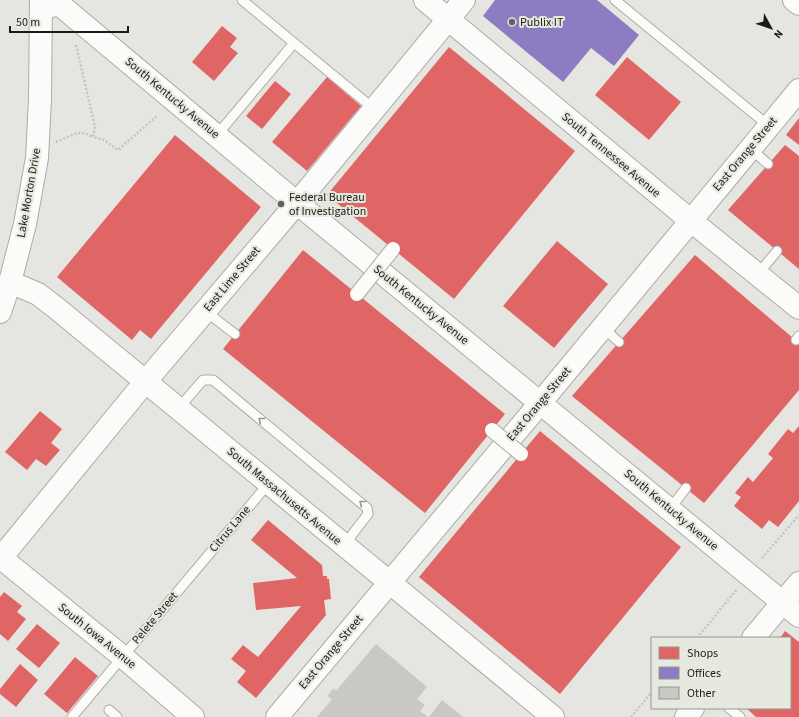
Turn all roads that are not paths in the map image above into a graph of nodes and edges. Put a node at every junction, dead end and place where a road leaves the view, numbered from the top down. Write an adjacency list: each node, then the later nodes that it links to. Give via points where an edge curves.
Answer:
1 (242, 0): 9 (lane)
2 (425, 0): 8 (street, South Tennessee Avenue)
3 (464, 0): 8 (street, East Lime Street)
4 (615, 0): 12 (lane)
5 (794, 0): 7 (street)
6 (41, 4): 13 (street, South Kentucky Avenue, via 59,4); 21 (street, Lake Morton Drive, via 37,158 25,224)
7 (799, 4)
8 (448, 19): 11 (street, East Lime Street); 17 (street, South Tennessee Avenue)
9 (294, 43): 11 (lane); 13 (lane)
10 (799, 90): 12 (street, East Orange Street)
11 (374, 109): 16 (street, East Lime Street)
12 (769, 126): 14 (street, East Orange Street)
13 (217, 135): 16 (street, South Kentucky Avenue)
14 (750, 148): 15 (lane); 17 (street, East Orange Street)
15 (768, 164)
16 (297, 203): 24 (street, East Lime Street); 30 (street, South Kentucky Avenue)
17 (690, 220): 20 (street, South Tennessee Avenue); 26 (street, East Orange Street)
18 (393, 249): 22 (street, bridge)
19 (777, 251): 20 (lane)
20 (758, 274): 23 (street, South Tennessee Avenue)
21 (10, 282): 25 (street, Lake Morton Drive); 29 (street, South Massachusetts Avenue, via 38,294)
22 (357, 294)
23 (799, 308)
24 (205, 311): 27 (lane); 29 (street, East Lime Street)
25 (0, 312)
26 (602, 327): 28 (lane); 30 (street, East Orange Street)
27 (235, 334)
28 (619, 342)
29 (145, 382): 31 (street, South Massachusetts Avenue); 36 (street, East Lime Street)
30 (541, 402): 34 (street, South Kentucky Avenue); 38 (street, East Orange Street, via 502,440)
31 (178, 409): 32 (street, South Massachusetts Avenue); 35 (lane, one-way to 31, via 368,514 368,508 213,380 202,380)
32 (269, 483): 35 (street, South Massachusetts Avenue); 37 (lane, Citrus Lane)
33 (686, 488): 34 (lane)
34 (670, 509): 40 (street, South Kentucky Avenue)
35 (344, 545): 38 (street, South Massachusetts Avenue)
36 (0, 558): 42 (street, South Iowa Avenue)
37 (192, 575): 42 (lane, Pelete Street)
38 (389, 583): 49 (street, East Orange Street); 50 (street, South Massachusetts Avenue)
39 (799, 583): 40 (street)
40 (791, 609): 41 (street)
41 (754, 637)
42 (123, 657): 46 (lane, Pelete Street); 48 (street, South Iowa Avenue)
43 (692, 709): 51 (street)
44 (730, 709): 52 (lane)
45 (109, 710): 47 (lane)
46 (72, 717)
47 (117, 717)
48 (193, 717)
49 (278, 717)
50 (553, 717)
51 (686, 717)
52 (740, 717)

